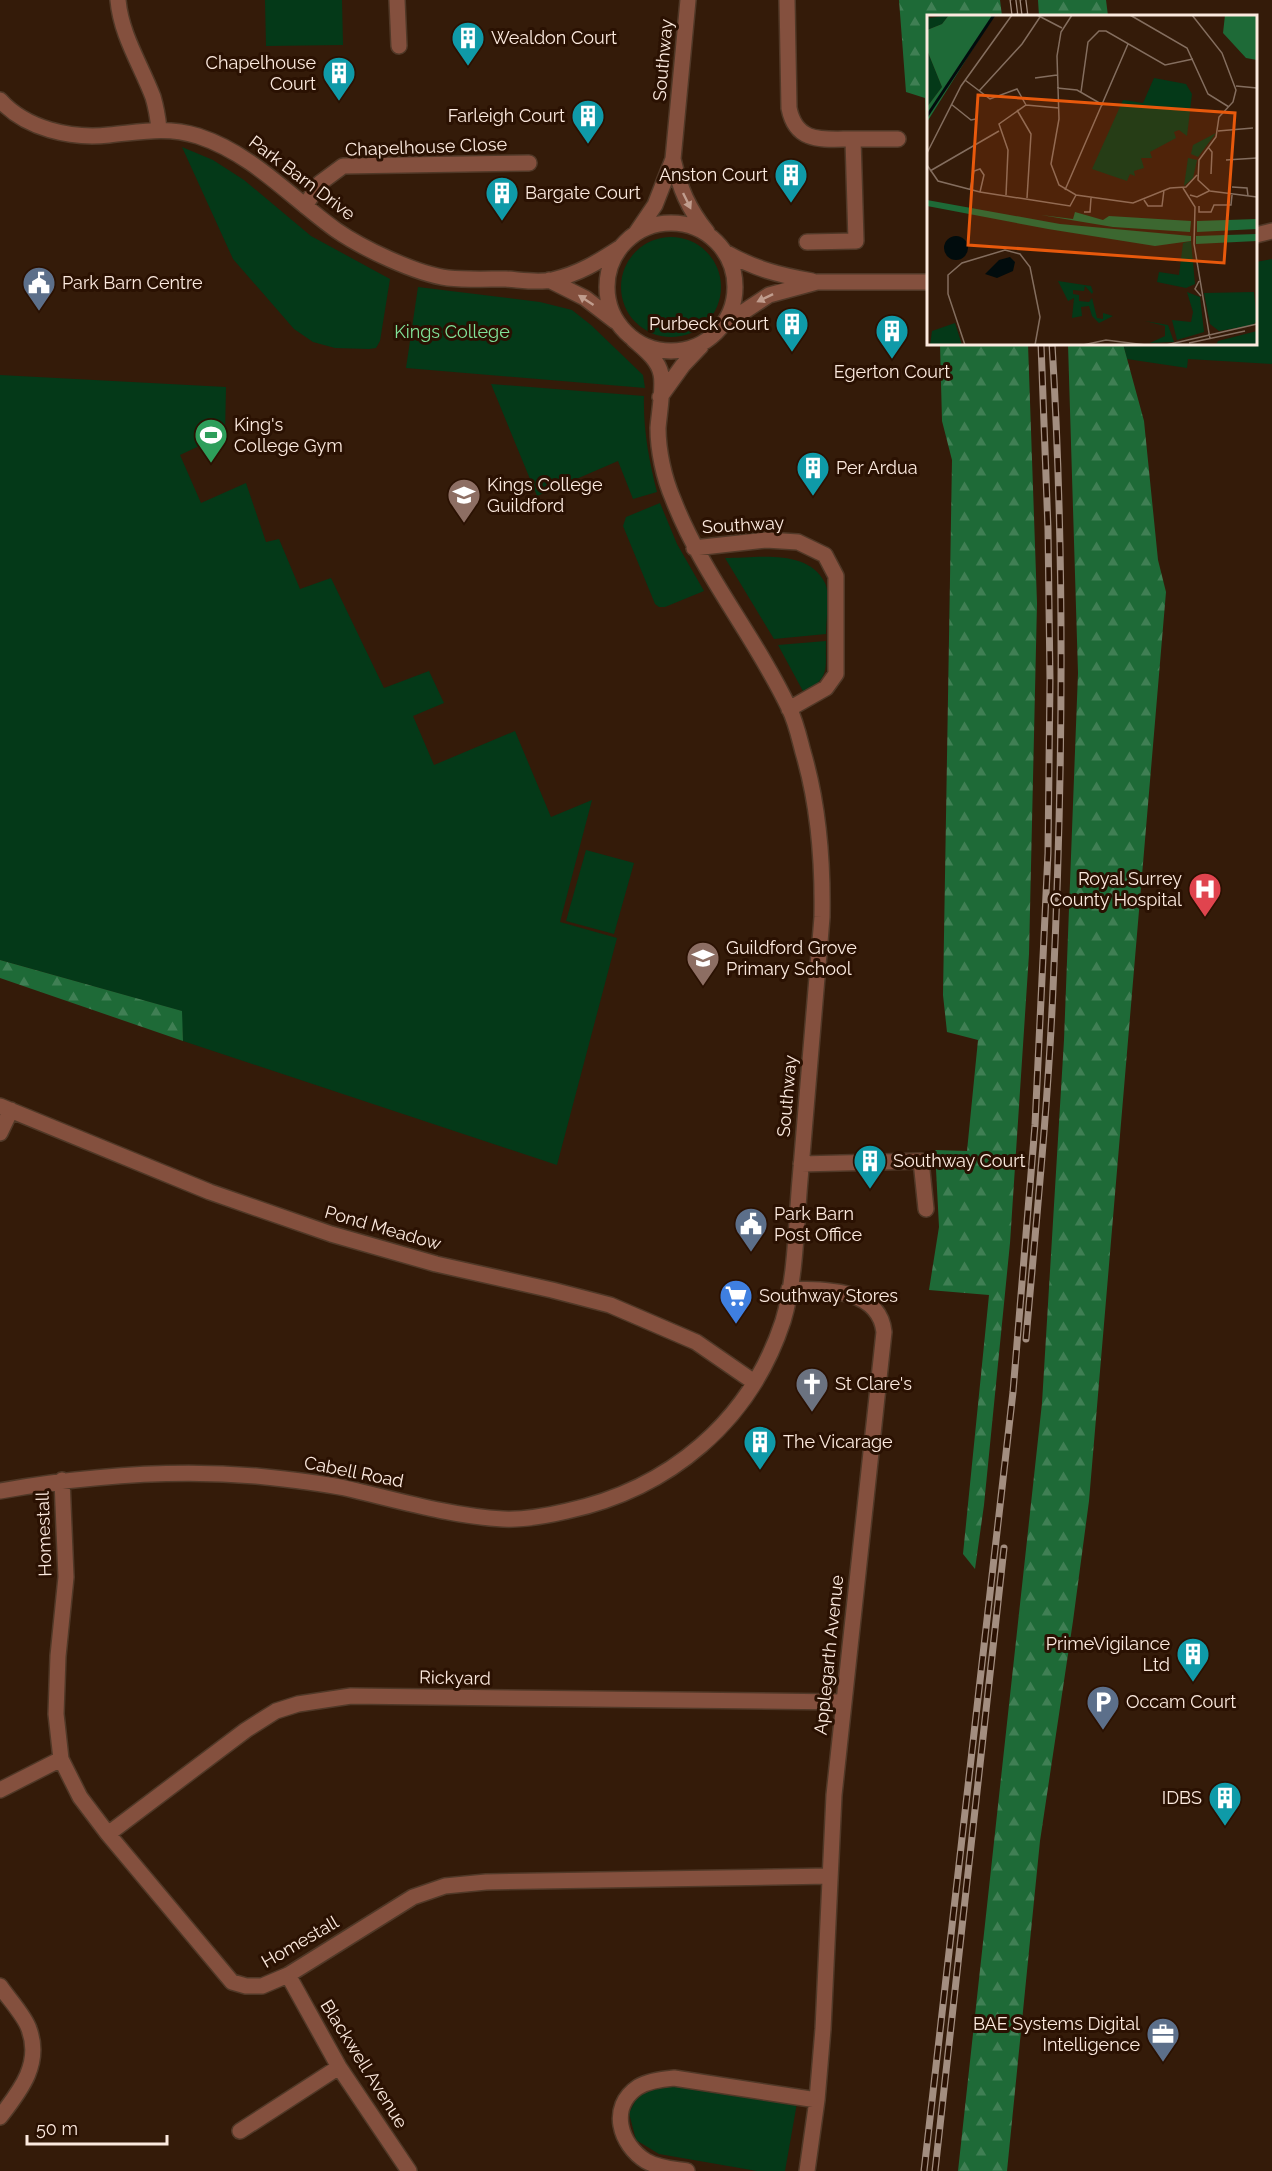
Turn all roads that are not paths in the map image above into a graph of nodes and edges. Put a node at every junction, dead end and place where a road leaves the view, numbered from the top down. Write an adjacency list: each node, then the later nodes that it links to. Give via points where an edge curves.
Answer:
1 (118, 0): 7 (street, via 120,16 153,97)
2 (397, 0): 5 (street)
3 (688, 0): 10 (street, Southway)
4 (787, 0): 8 (street, via 791,117 806,135)
5 (399, 46)
6 (0, 100): 7 (street, Park Barn Drive, via 15,114 57,131 106,136)
7 (159, 129): 12 (street, Park Barn Drive, via 183,131 231,149 268,173)
8 (853, 139): 9 (street); 17 (street, via 856,241)
9 (898, 139)
10 (673, 159): 14 (street, Southway, via 656,205); 16 (street, Southway, one-way to 16, via 680,188 693,214)
11 (530, 163): 12 (street, Chapelhouse Close, via 343,166 320,183)
12 (305, 206): 20 (street, Park Barn Drive, via 337,231 419,271 447,278)
13 (1272, 231): 15 (street)
14 (636, 233): 16 (street, via 654,225 674,223 694,227); 18 (street)
15 (1257, 235)
16 (712, 237): 19 (street)
17 (807, 242)
18 (621, 247): 20 (street, via 585,270); 23 (street, via 611,265 607,285 610,306)
19 (725, 252): 21 (street, via 769,273); 24 (street, via 733,271 735,291)
20 (549, 280): 23 (street, one-way to 20, via 585,298)
21 (817, 282): 22 (street); 24 (street, one-way to 24, via 769,295)
22 (927, 282)
23 (619, 324): 25 (street)
24 (720, 328): 26 (street)
25 (633, 339): 26 (street, via 671,351); 27 (street, Southway, via 657,363 662,375)
26 (706, 340): 27 (street)
27 (660, 397): 28 (street, Southway, via 661,457 672,497)
28 (694, 548): 29 (street, Southway); 29 (street, Southway, via 766,540 798,542 825,555 836,576 837,674 826,688)
29 (789, 709): 32 (street, Southway, via 810,774 823,871)
30 (6, 1108): 31 (street); 35 (street, Pond Meadow, via 210,1192 331,1234 436,1264 610,1305 696,1342)
31 (0, 1133)
32 (801, 1164): 33 (street, via 921,1161); 34 (street, Southway)
33 (926, 1209)
34 (789, 1289): 35 (street, Southway, via 773,1345); 39 (street, Applegarth Avenue, via 830,1290 861,1298 883,1323)
35 (754, 1382): 36 (street, Southway, via 710,1439)
36 (687, 1458): 37 (street, Cabell Road, via 646,1484 594,1505 538,1518 466,1515 340,1487 254,1476 156,1474)
37 (62, 1480): 38 (street, Cabell Road); 40 (street, Homestall, via 66,1577 56,1714)
38 (0, 1491)
39 (843, 1702): 42 (street, Rickyard, via 351,1696 298,1704 276,1711 246,1730); 43 (street, Applegarth Avenue)
40 (61, 1759): 41 (street); 42 (street, Homestall, via 80,1797)
41 (0, 1790)
42 (108, 1834): 44 (street, Homestall, via 232,1983 262,1986)
43 (830, 1876): 44 (street, Homestall, via 444,1886 413,1897); 47 (street, Applegarth Avenue)
44 (288, 1976): 46 (street, Blackwell Avenue)
45 (0, 1986): 48 (street, via 29,2027 32,2065 24,2086)
46 (339, 2067): 49 (street); 50 (street, Blackwell Avenue)
47 (816, 2100): 51 (street, via 674,2078 639,2087 628,2096 620,2114 622,2133 630,2148 647,2161); 52 (street, Applegarth Avenue)
48 (0, 2117)
49 (240, 2131)
50 (409, 2171)
51 (687, 2171)
52 (807, 2171)

